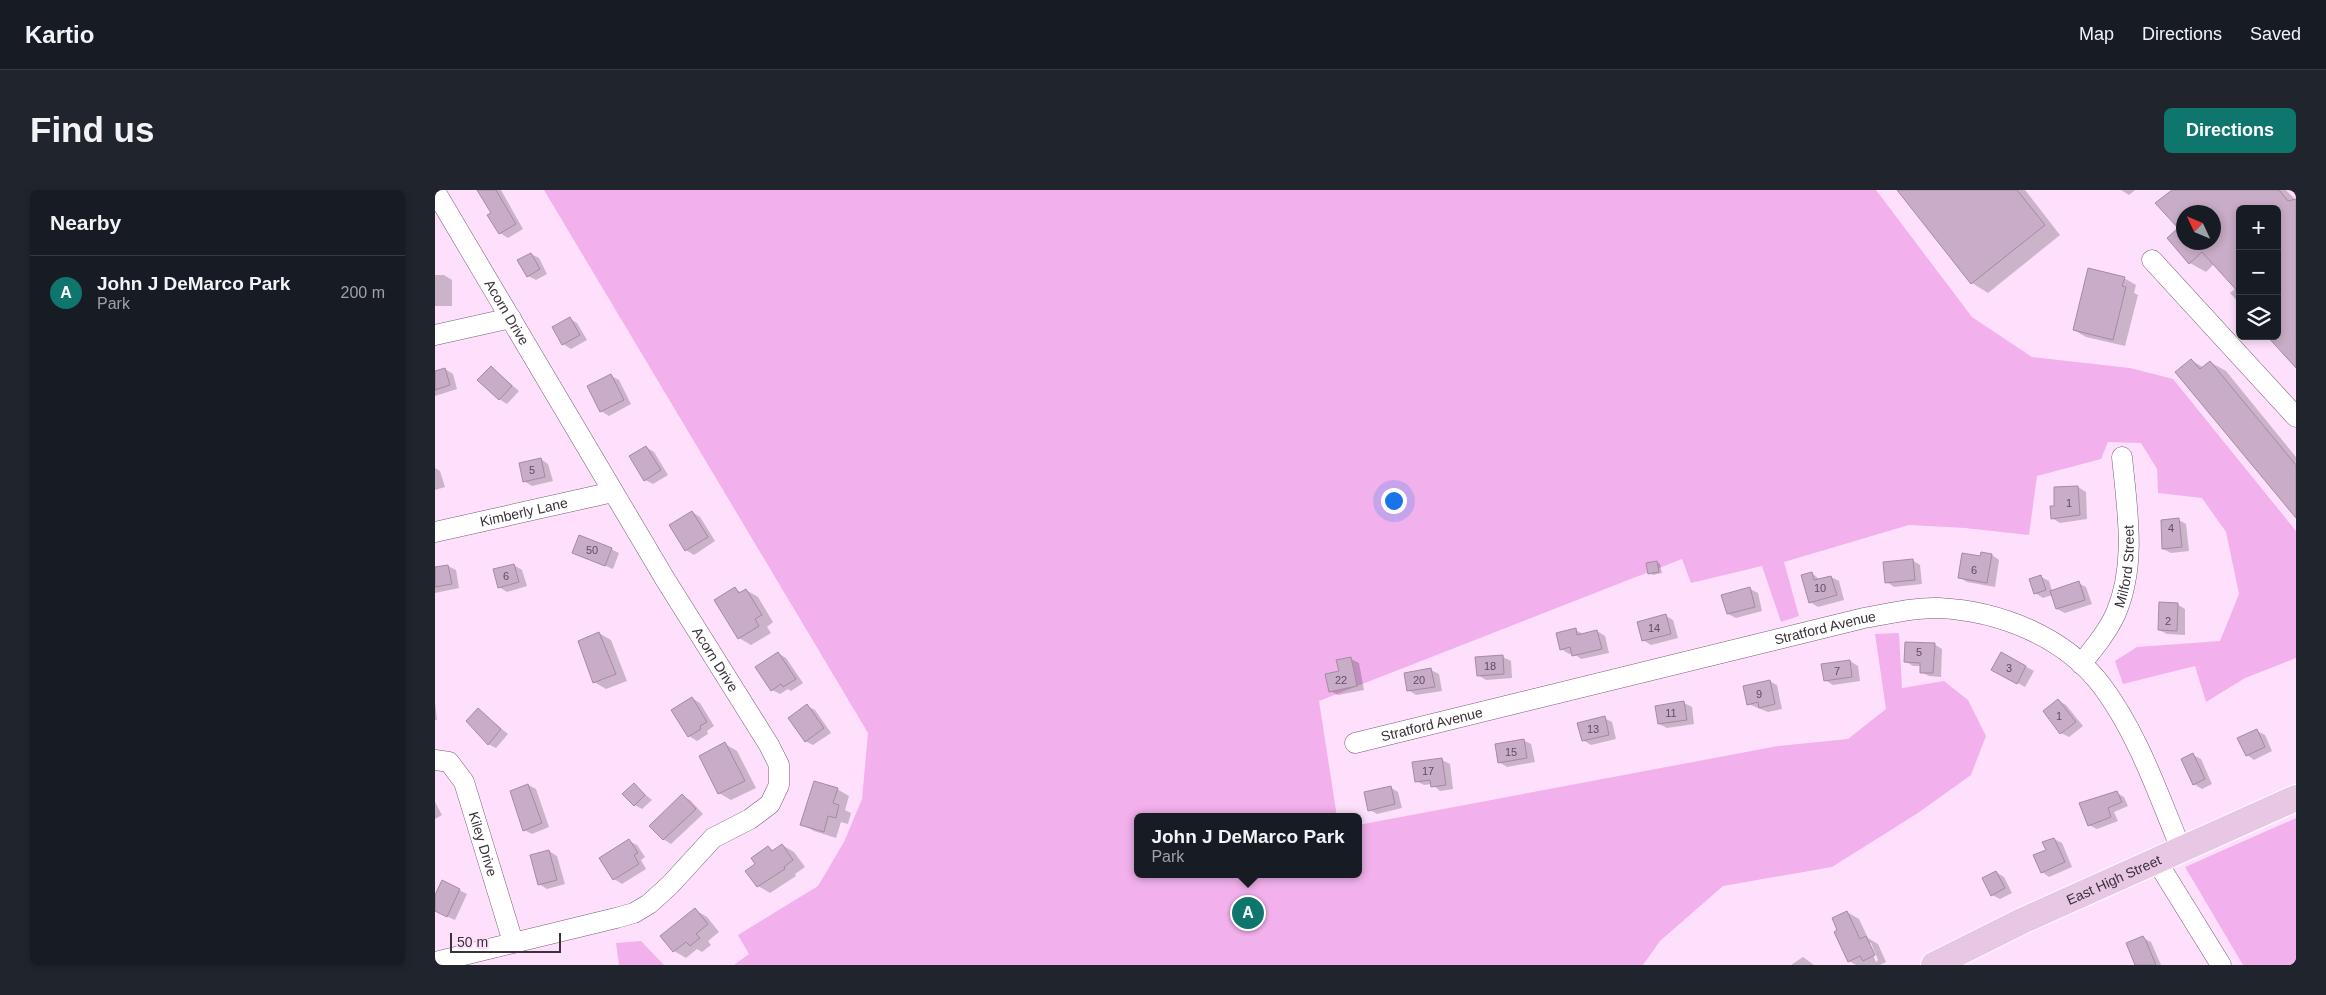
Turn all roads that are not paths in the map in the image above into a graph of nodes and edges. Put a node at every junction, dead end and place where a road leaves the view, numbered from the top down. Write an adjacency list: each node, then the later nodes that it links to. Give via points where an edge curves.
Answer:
1 (435, 191): 3 (street, Acorn Drive)
2 (2152, 260): 5 (street)
3 (511, 318): 4 (street); 7 (street, Acorn Drive)
4 (435, 335)
5 (2296, 416)
6 (2122, 457): 9 (street, Milford Street, via 2129,542 2128,575 2115,613)
7 (613, 492): 8 (street, Kimberly Lane); 15 (street, Acorn Drive, via 769,745 779,765 779,785 770,804 750,819 713,838 670,885 634,913)
8 (435, 532)
9 (2081, 664): 10 (street, Stratford Avenue, via 2047,639 2009,622 1960,610 1915,609 1748,645); 13 (street, Stratford Avenue, via 2101,684 2126,724)
10 (1355, 743)
11 (435, 760): 15 (street, Kiley Drive, via 449,762 464,782)
12 (2296, 798): 13 (main road, East High Street)
13 (2181, 849): 14 (main road, East High Street)
14 (2156, 860): 17 (main road, East High Street); 18 (street)
15 (513, 942): 16 (street, Acorn Drive)
16 (435, 962)
17 (1934, 965)
18 (2221, 965)

